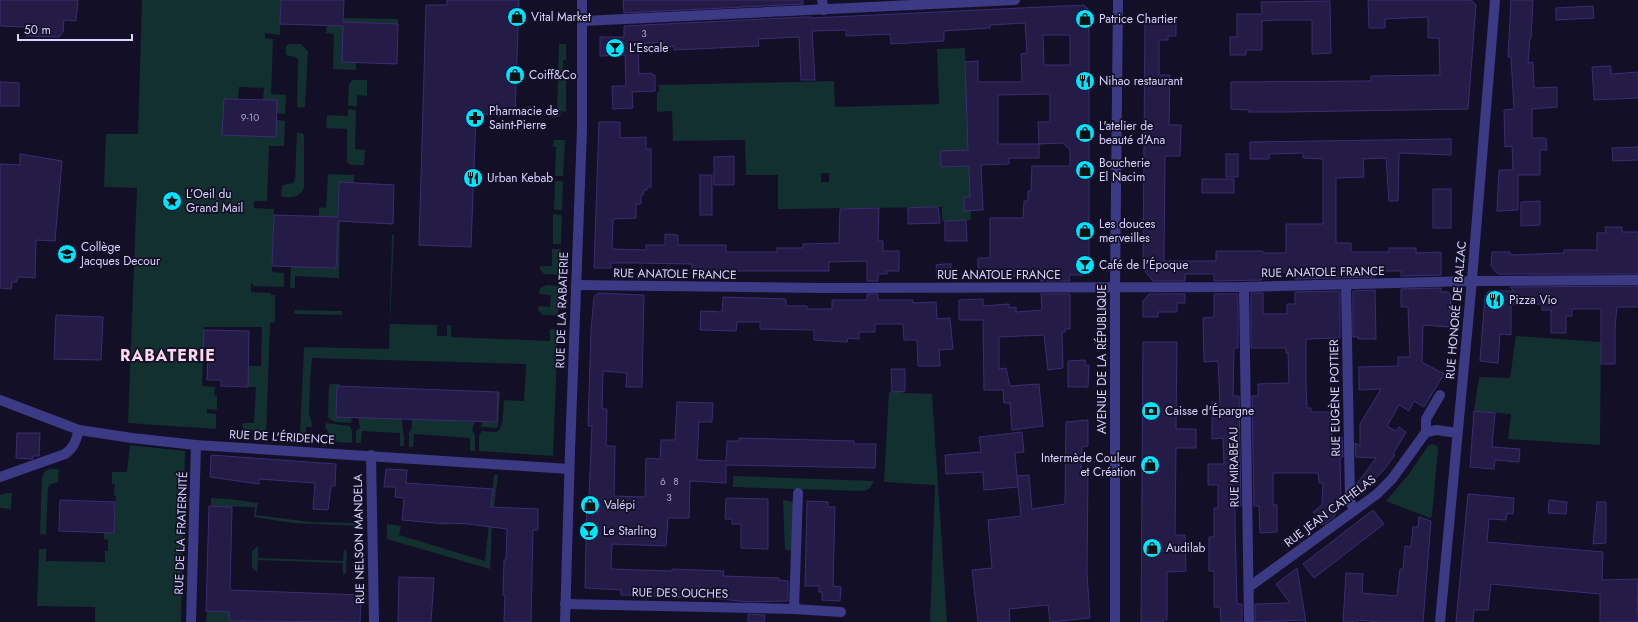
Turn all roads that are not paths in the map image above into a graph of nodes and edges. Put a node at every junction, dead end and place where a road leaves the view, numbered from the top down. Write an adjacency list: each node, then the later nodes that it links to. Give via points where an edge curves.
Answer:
1 (582, 0): 6 (street, RUE DE LA RABATERIE)
2 (1015, 0): 5 (street)
3 (1118, 0): 11 (street, AVENUE DE LA RÉPUBLIQUE)
4 (1496, 0): 8 (street, RUE HONORÉ DE BALZAC)
5 (823, 5): 6 (street)
6 (583, 21): 10 (street, RUE DE LA RABATERIE)
7 (1638, 280): 8 (street, RUE ANATOLE FRANCE)
8 (1472, 281): 9 (street, RUE ANATOLE FRANCE); 17 (street, RUE HONORÉ DE BALZAC)
9 (1346, 284): 12 (street, RUE ANATOLE FRANCE); 23 (street, RUE EUGÈNE POTTIER, via 1350,500)
10 (576, 286): 11 (street, RUE ANATOLE FRANCE); 20 (street, RUE DE LA RABATERIE)
11 (1115, 287): 12 (street, RUE ANATOLE FRANCE); 31 (street, AVENUE DE LA RÉPUBLIQUE)
12 (1244, 287): 24 (street, RUE MIRABEAU)
13 (1440, 395): 16 (street, via 1426,419)
14 (0, 400): 15 (street, RUE DE L'ÉRIDENCE)
15 (79, 430): 18 (street, RUE DE L'ÉRIDENCE); 21 (street, via 74,444 66,454)
16 (1426, 432): 17 (street); 23 (street, RUE JEAN CATHELAS, via 1392,480)
17 (1457, 432): 33 (street, RUE HONORÉ DE BALZAC)
18 (196, 445): 19 (street, RUE DE L'ÉRIDENCE); 28 (street, RUE DE LA FRATERNITÉ)
19 (371, 455): 20 (street, RUE DE L'ÉRIDENCE); 29 (street, RUE NELSON MANDELA)
20 (569, 469): 25 (street, RUE DE LA RABATERIE)
21 (0, 477)
22 (798, 493): 26 (street)
23 (1354, 511): 24 (street, RUE JEAN CATHELAS)
24 (1248, 587): 32 (street, RUE MIRABEAU)
25 (565, 604): 26 (street, RUE DES OUCHES); 30 (street, RUE DE LA RABATERIE)
26 (794, 609): 27 (street, RUE DES OUCHES)
27 (841, 612)
28 (191, 622)
29 (374, 622)
30 (565, 622)
31 (1115, 622)
32 (1249, 622)
33 (1440, 622)

